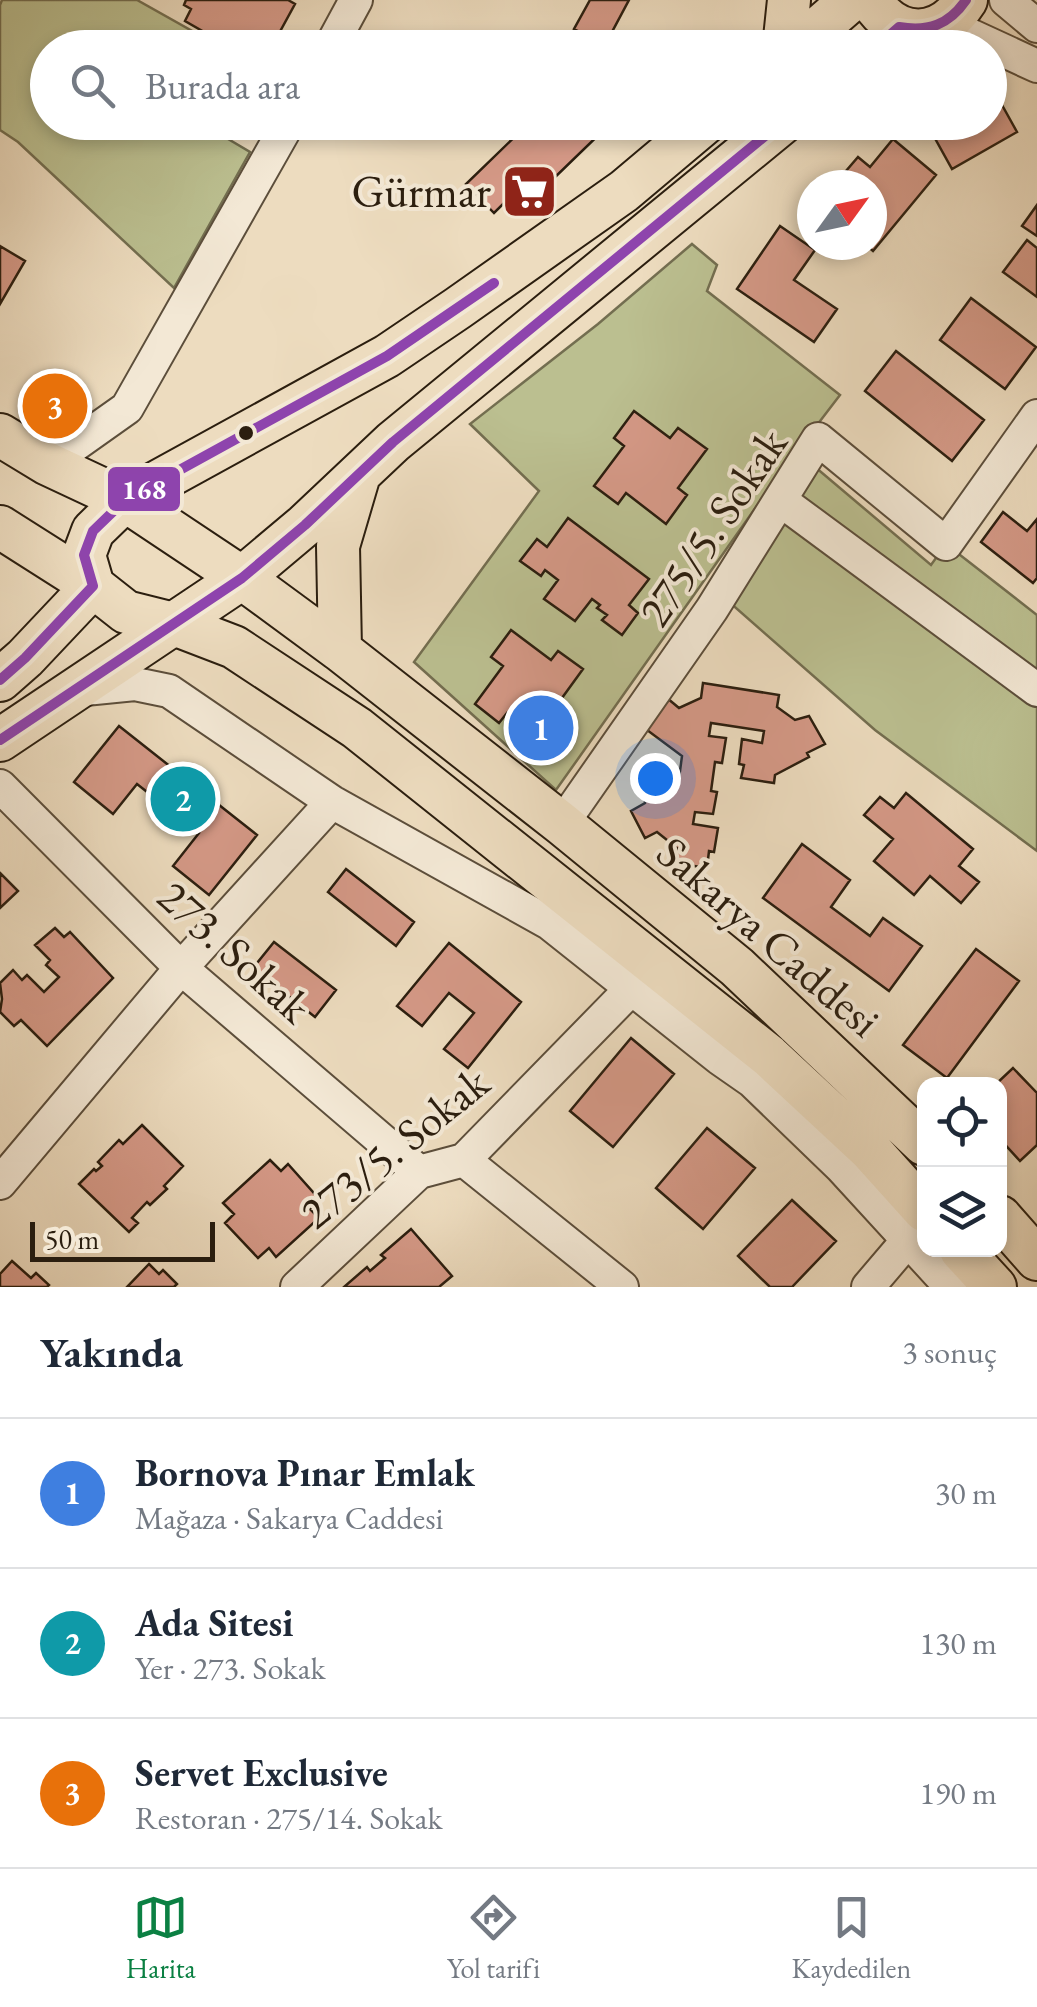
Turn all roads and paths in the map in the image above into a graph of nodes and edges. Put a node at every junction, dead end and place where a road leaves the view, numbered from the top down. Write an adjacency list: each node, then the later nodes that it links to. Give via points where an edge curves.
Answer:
1 (356, 0): 8 (street)
2 (789, 0): 9 (main road)
3 (852, 0): 10 (main road)
4 (1006, 0): 7 (street)
5 (956, 12): 12 (main road); 13 (street)
6 (881, 25): 11 (main road)
7 (1037, 26)
8 (340, 30)
9 (786, 30)
10 (817, 30)
11 (909, 30)
12 (931, 30)
13 (983, 30)
14 (1007, 46): 15 (street)
15 (1037, 66)
16 (278, 140): 21 (street, via 126,408)
17 (685, 140): 23 (main road, via 624,191 386,356)
18 (760, 140): 22 (main road)
19 (1037, 416): 24 (street, 275/5. Sokak, via 946,544 818,438)
20 (0, 435): 21 (main road, Sakarya Caddesi)
21 (48, 464): 23 (main road, Sakarya Caddesi)
22 (360, 474): 26 (main road); 29 (main road, via 338,546)
23 (126, 500): 26 (main road, Sakarya Caddesi); 27 (main road, via 93,531 84,555)
24 (780, 500): 32 (street); 36 (street, 275/5. Sokak)
25 (0, 527): 27 (main road)
26 (242, 578): 28 (main road); 29 (main road, Sakarya Caddesi)
27 (93, 586): 28 (main road, Sakarya Caddesi, via 126,612); 30 (main road)
28 (174, 624): 31 (main road); 39 (main road, Sakarya Caddesi, via 234,647 357,728)
29 (340, 650): 36 (main road, Sakarya Caddesi)
30 (0, 680)
31 (75, 690): 33 (main road); 35 (street, via 135,684 169,691)
32 (1037, 690)
33 (0, 740)
34 (0, 786): 37 (street, 273. Sokak)
35 (332, 802): 37 (street); 38 (street, via 549,922)
36 (562, 824): 40 (main road, Sakarya Caddesi, via 737,967)
37 (181, 968): 42 (street, 273. Sokak); 43 (street)
38 (631, 989): 39 (street, via 719,1058); 41 (street, 273/5. Sokak)
39 (761, 1069): 44 (main road, Sakarya Caddesi, via 870,1150)
40 (917, 1137)
41 (464, 1160): 42 (street, 273/5. Sokak); 49 (street)
42 (419, 1172): 48 (street, 273/5. Sokak)
43 (0, 1183)
44 (916, 1225): 50 (street); 51 (street)
45 (1007, 1226): 47 (main road)
46 (967, 1257): 52 (main road)
47 (1037, 1259)
48 (297, 1287)
49 (622, 1287)
50 (868, 1287)
51 (951, 1287)
52 (995, 1287)

